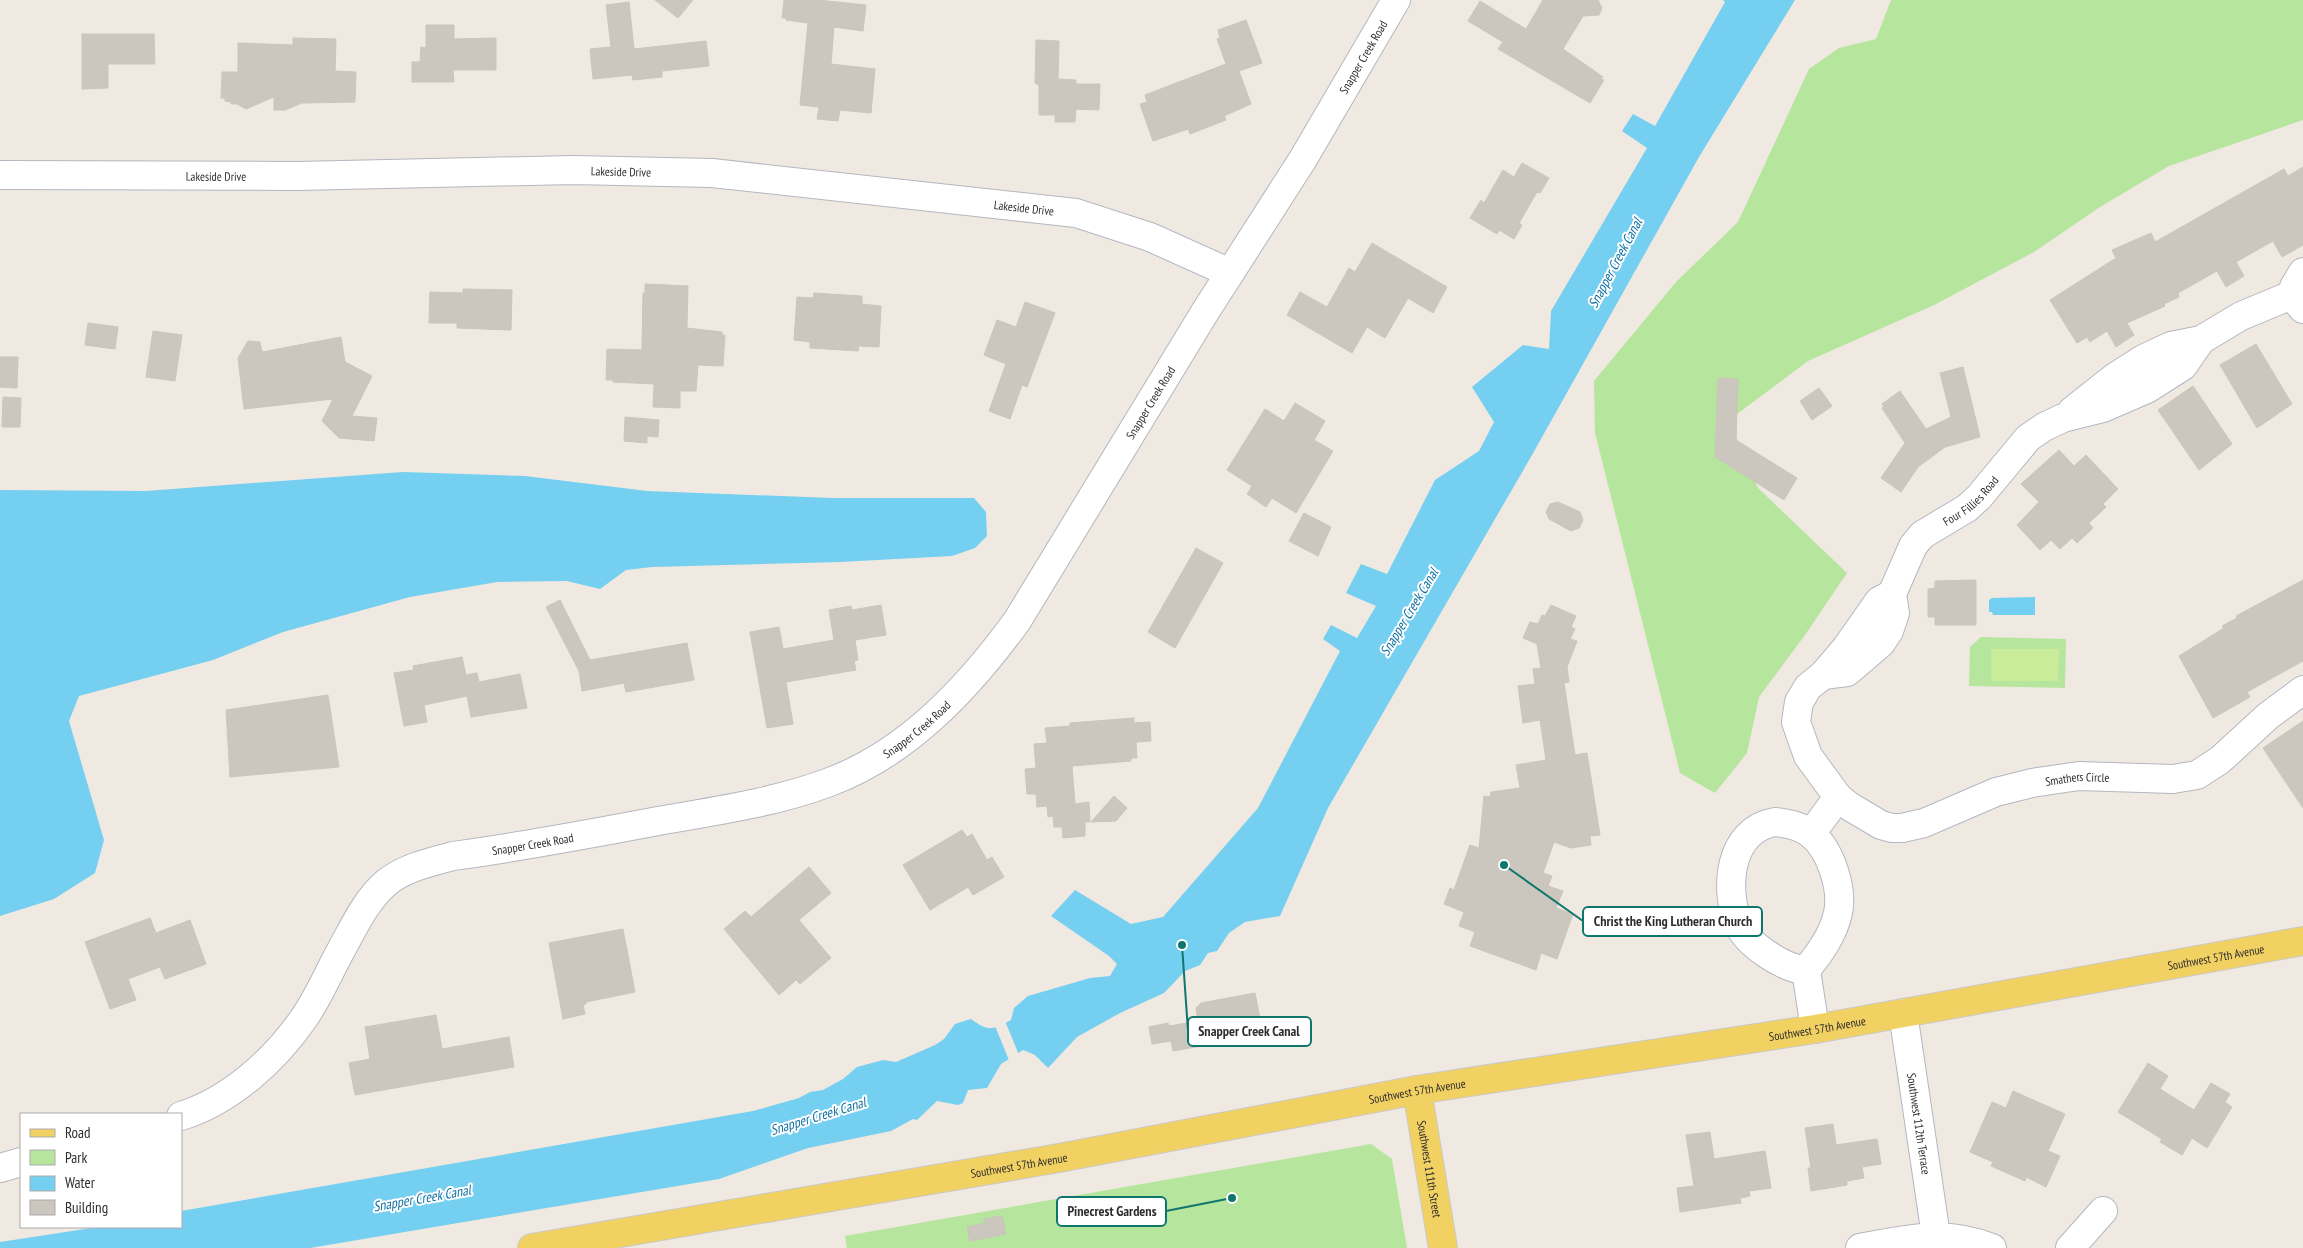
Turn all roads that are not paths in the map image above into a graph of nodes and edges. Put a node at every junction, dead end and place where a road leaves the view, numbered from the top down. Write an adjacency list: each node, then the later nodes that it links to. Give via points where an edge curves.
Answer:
1 (1396, 0): 3 (street, Snapper Creek Road)
2 (0, 175): 3 (street, Lakeside Drive, via 325,176 574,170 712,173 1076,213 1150,237)
3 (1230, 273): 13 (street, Snapper Creek Road, via 1017,621 985,664 942,711 865,765 808,790 729,808 452,856 394,877 368,904 313,1003 283,1044 238,1086 202,1108)
4 (2300, 291): 6 (street, Four Fillies Road, via 2241,316 2201,340 2171,346 2143,359 2115,377 2063,418 2044,427 2021,445 1991,484 1967,508 1922,535 1913,546 1892,594 1895,613 1881,644 1847,672 1823,675 1815,680 1801,696 1796,722 1808,756)
5 (2303, 690): 6 (street, Smathers Circle, via 2268,716 2220,760 2191,776 2161,779 2079,776 2032,783 1996,792 1924,824 1902,828 1882,825)
6 (1838, 797): 7 (street)
7 (1811, 834): 9 (street, via 1821,844 1829,860 1839,898 1838,912 1825,946); 9 (street, via 1796,826 1775,822 1753,830 1739,848 1730,884 1739,925 1748,938 1779,961)
8 (2303, 941): 10 (main road, Southwest 57th Avenue)
9 (1806, 970): 11 (street)
10 (1902, 1013): 11 (main road, Southwest 57th Avenue); 17 (street, Southwest 112th Terrace)
11 (1815, 1029): 12 (main road, Southwest 57th Avenue)
12 (1417, 1090): 18 (main road, Southwest 57th Avenue, via 1040,1161); 19 (main road, Southwest 111th Street)
13 (182, 1116)
14 (20, 1162): 15 (street)
15 (0, 1168)
16 (2103, 1211): 22 (street)
17 (1936, 1236): 20 (street); 21 (street, via 1972,1240)
18 (532, 1248)
19 (1443, 1248)
20 (1860, 1248)
21 (1992, 1248)
22 (2070, 1248)

